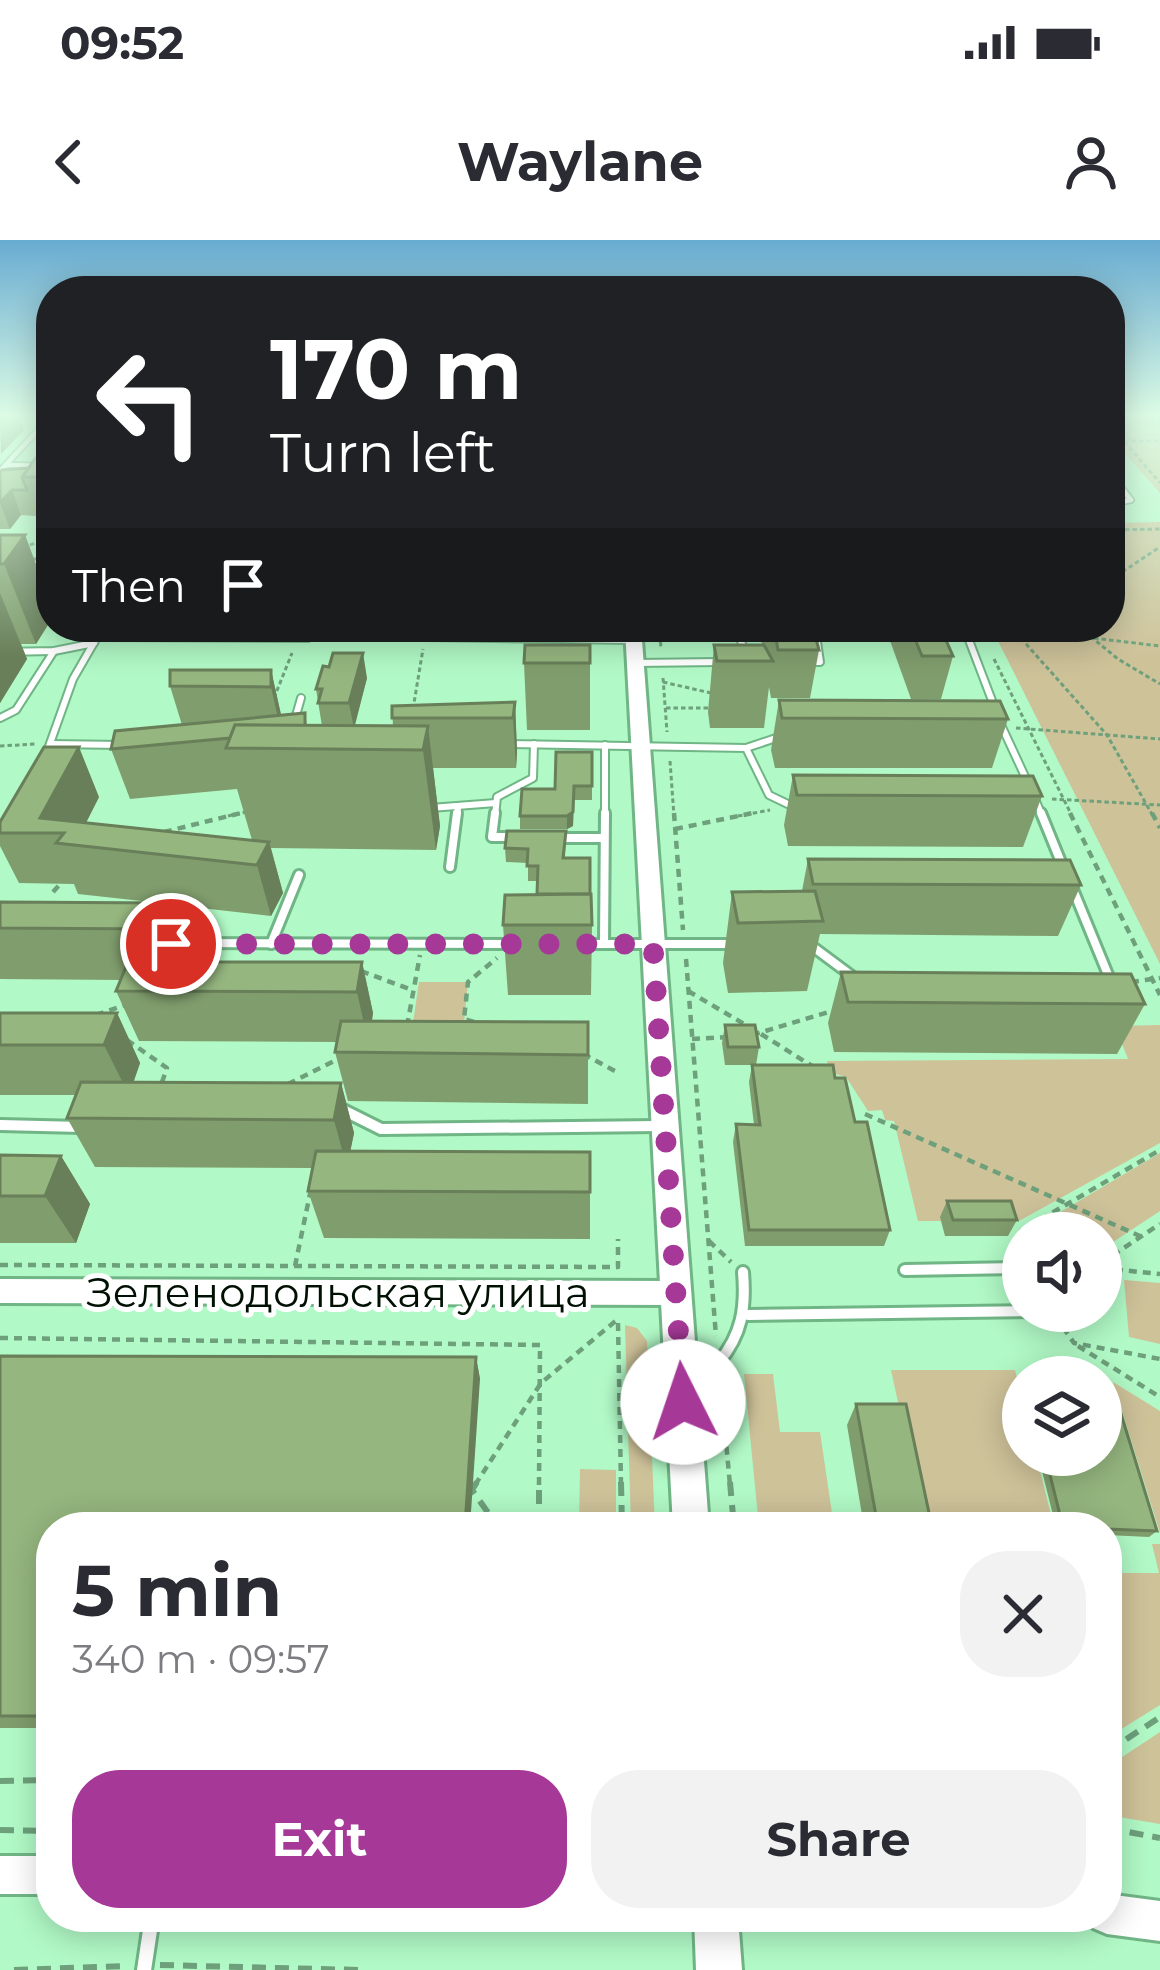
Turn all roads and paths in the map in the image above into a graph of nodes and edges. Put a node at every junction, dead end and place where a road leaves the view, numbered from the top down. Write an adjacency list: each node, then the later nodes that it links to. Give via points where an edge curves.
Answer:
1 (1160, 529): 2 (path)
2 (1125, 530)
3 (36, 542): 5 (path)
4 (1160, 547): 8 (path)
5 (21, 549)
6 (36, 559): 7 (path)
7 (17, 560)
8 (1125, 570)
9 (88, 642): 22 (lane)
10 (95, 642): 45 (lane)
11 (296, 642): 32 (path)
12 (424, 642): 36 (path)
13 (592, 642): 20 (lane)
14 (742, 642): 27 (lane)
15 (816, 642): 28 (lane, via 820,662)
16 (970, 642): 38 (lane)
17 (1023, 642): 42 (path)
18 (1098, 642): 30 (path)
19 (1125, 642): 21 (path)
20 (634, 643): 25 (lane); 50 (main road)
21 (1160, 646)
22 (54, 651): 23 (lane); 35 (lane, via 16,710)
23 (0, 652)
24 (991, 654): 40 (path)
25 (711, 662): 26 (lane); 29 (path, via 716,694)
26 (730, 662)
27 (749, 662)
28 (802, 662)
29 (663, 682)
30 (1160, 684)
31 (302, 698): 41 (lane)
32 (272, 704)
33 (665, 708): 34 (path)
34 (725, 708)
35 (0, 718)
36 (411, 721)
37 (979, 726): 38 (lane)
38 (1002, 727): 40 (path); 53 (lane)
39 (803, 729): 51 (lane)
40 (1028, 729): 42 (path); 54 (path)
41 (291, 733)
42 (1107, 735): 43 (path); 56 (path)
43 (1160, 739)
44 (492, 743): 46 (lane)
45 (50, 744): 47 (path); 48 (lane); 52 (lane)
46 (534, 744): 49 (lane); 55 (lane, via 532,778)
47 (0, 746)
48 (140, 746)
49 (604, 746): 50 (lane); 66 (lane)
50 (640, 746): 51 (lane); 78 (main road)
51 (746, 748): 58 (lane, via 764,791)
52 (44, 760)
53 (1035, 798): 54 (path); 85 (lane)
54 (1063, 800): 56 (path); 82 (path)
55 (496, 803): 60 (lane); 66 (lane, via 492,837)
56 (1148, 805): 57 (path); 63 (path)
57 (1160, 805)
58 (785, 807): 61 (lane); 64 (path)
59 (417, 808): 60 (lane)
60 (458, 808): 67 (lane)
61 (815, 808)
62 (259, 810): 65 (path)
63 (1160, 828)
64 (675, 829)
65 (149, 837)
66 (604, 838): 77 (lane)
67 (450, 867)
68 (69, 875): 70 (path)
69 (299, 875): 72 (lane)
70 (53, 892)
71 (166, 944): 72 (lane)
72 (271, 944): 73 (lane)
73 (422, 944): 74 (lane); 87 (path)
74 (514, 944): 75 (lane); 91 (path, via 468,982 464,1019)
75 (536, 944)
76 (559, 944): 77 (lane)
77 (604, 944): 78 (lane)
78 (653, 944): 79 (lane); 105 (main road)
79 (750, 944)
80 (794, 944): 83 (lane, via 815,944)
81 (356, 969): 87 (path)
82 (1156, 979): 86 (path); 89 (path)
83 (856, 980): 93 (path, via 856,1001)
84 (1088, 982): 85 (lane)
85 (1111, 982): 86 (lane)
86 (1131, 982)
87 (412, 990): 92 (path)
88 (688, 991): 93 (path)
89 (1160, 995)
90 (132, 1003): 100 (path, via 93,1015 166,1068)
91 (485, 1025)
92 (407, 1026)
93 (761, 1034): 94 (path); 98 (path)
94 (692, 1039)
95 (567, 1049): 97 (path)
96 (347, 1055): 99 (path)
97 (615, 1071)
98 (828, 1075)
99 (287, 1084)
100 (158, 1093)
101 (330, 1103): 105 (lane, via 381,1129)
102 (865, 1114): 108 (path)
103 (100, 1119): 104 (lane, via 80,1127)
104 (0, 1125)
105 (664, 1126): 122 (main road)
106 (1160, 1150): 108 (path)
107 (313, 1180): 115 (path)
108 (1068, 1204): 109 (path); 111 (path)
109 (1054, 1212)
110 (1160, 1224): 111 (path)
111 (1142, 1237): 113 (path)
112 (618, 1239): 115 (path, via 618,1267)
113 (1122, 1251)
114 (0, 1265): 115 (path)
115 (295, 1266)
116 (1002, 1268): 118 (lane)
117 (1122, 1268): 120 (path)
118 (905, 1270)
119 (743, 1272): 124 (lane); 129 (path, via 709,1241)
120 (1160, 1274)
121 (0, 1291): 122 (street, Зеленодольская улица)
122 (676, 1293): 130 (main road)
123 (1002, 1312): 124 (lane)
124 (748, 1315): 129 (lane)
125 (1066, 1332): 127 (path)
126 (0, 1338): 131 (path, via 540,1345)
127 (1074, 1343): 128 (path); 132 (path)
128 (1160, 1359)
129 (719, 1363): 130 (lane); 137 (path)
130 (680, 1364): 136 (main road)
131 (541, 1383): 133 (path, via 472,1490); 134 (path); 135 (path, via 618,1319)
132 (1160, 1396)
133 (487, 1512)
134 (539, 1512)
135 (622, 1512)
136 (690, 1512)
137 (733, 1512)
138 (1160, 1717): 139 (path)
139 (1122, 1742)
140 (36, 1780): 141 (path)
141 (0, 1781)
142 (0, 1830): 143 (path)
143 (36, 1831)
144 (1122, 1831): 145 (path)
145 (1160, 1838)
146 (0, 1875): 147 (street)
147 (36, 1875)
148 (1122, 1916): 149 (street)
149 (1160, 1921)
150 (150, 1932): 152 (lane)
151 (717, 1932): 155 (main road)
152 (145, 1968): 153 (path); 154 (path)
153 (14, 1970)
154 (358, 1970)
155 (719, 1970)

